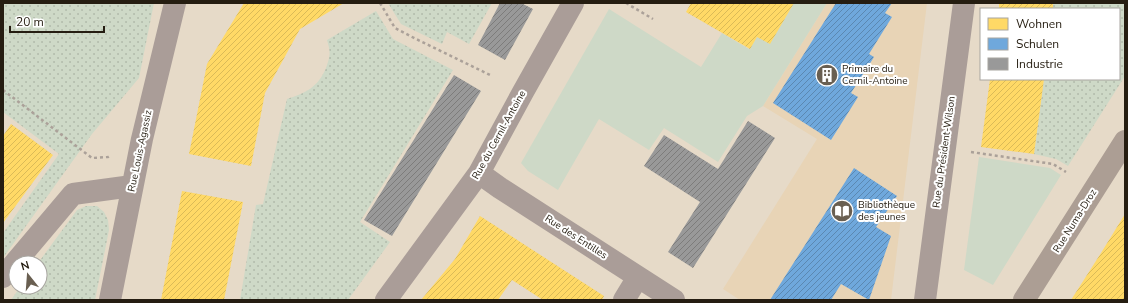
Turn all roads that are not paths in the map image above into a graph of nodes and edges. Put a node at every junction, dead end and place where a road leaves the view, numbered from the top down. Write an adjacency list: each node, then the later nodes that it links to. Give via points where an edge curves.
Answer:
1 (175, 3): 6 (street, Rue Louis-Agassiz)
2 (573, 3): 5 (street, Rue du Cernil-Antoine)
3 (964, 3): 13 (street, Rue du Président-Wilson)
4 (1125, 141): 14 (main road, Rue Numa-Droz)
5 (479, 173): 8 (street, Rue des Entilles); 10 (street, Rue du Cernil-Antoine)
6 (132, 186): 7 (street, via 73,194); 9 (street, Rue Louis-Agassiz)
7 (3, 277)
8 (638, 277): 11 (street); 12 (street, Rue des Entilles)
9 (110, 300)
10 (386, 300)
11 (624, 300)
12 (674, 300)
13 (925, 300)
14 (1024, 300)

